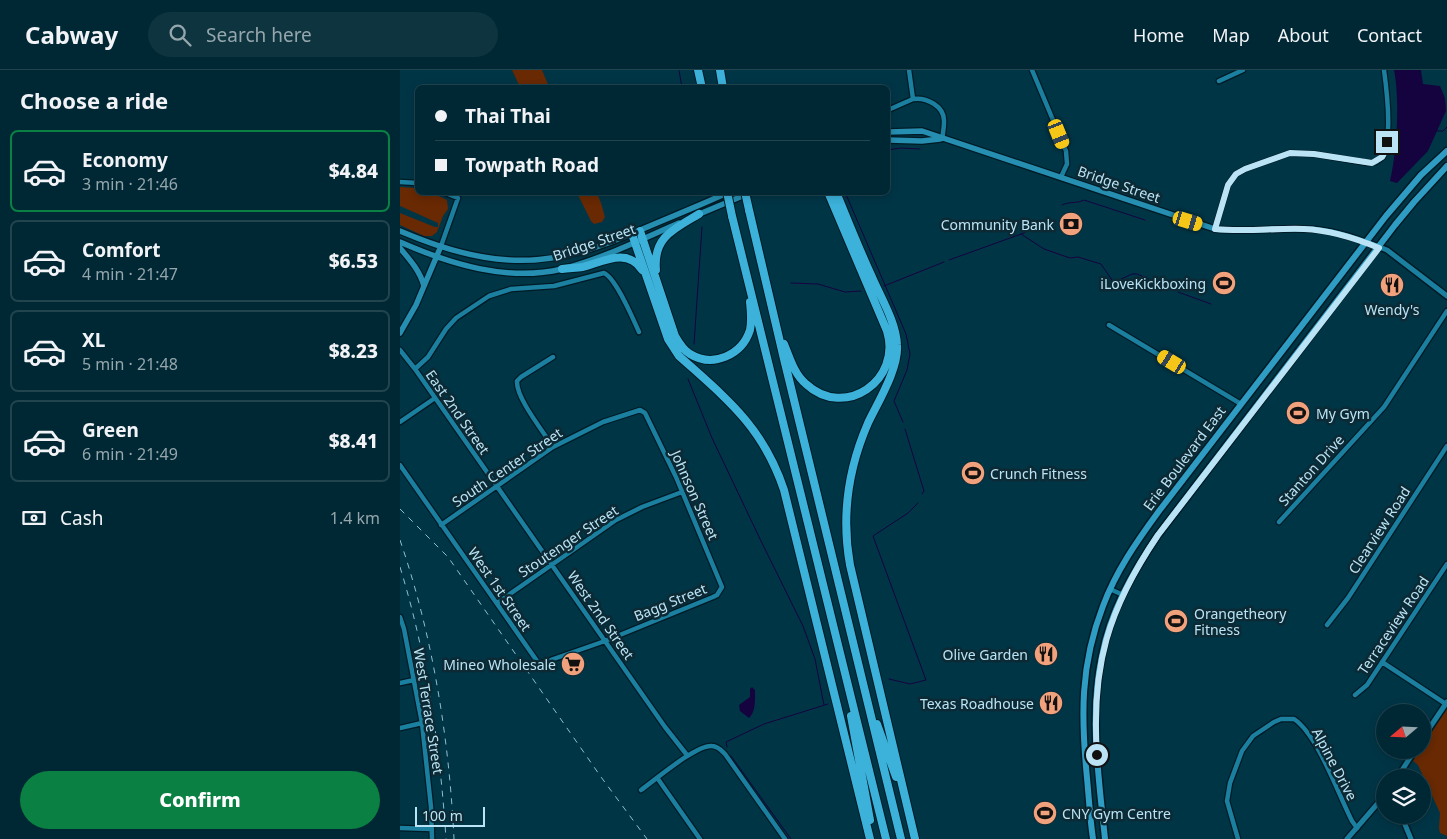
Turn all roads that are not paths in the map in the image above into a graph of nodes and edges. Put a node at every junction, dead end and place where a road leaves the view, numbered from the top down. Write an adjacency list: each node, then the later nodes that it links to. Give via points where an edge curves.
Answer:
1 (698, 70): 8 (highway)
2 (720, 70): 9 (highway)
3 (909, 70): 10 (street)
4 (1032, 70): 17 (street, via 1066,151 1067,164)
5 (1243, 70): 7 (street)
6 (1384, 70): 30 (street, via 1387,142 1382,157 1368,163 1290,153 1245,169 1236,174 1228,185)
7 (1219, 81)
8 (701, 85)
9 (722, 85)
10 (912, 99): 11 (street); 13 (street, via 923,99 940,110 944,123)
11 (890, 109)
12 (890, 132): 13 (main road, Bridge Street, via 922,131)
13 (942, 139): 14 (main road, Bridge Street); 17 (main road, Bridge Street)
14 (890, 140)
15 (1447, 151): 35 (main road, Erie Boulevard East, via 1421,175)
16 (1447, 166): 38 (main road, Erie Boulevard East)
17 (1062, 177): 30 (main road, Bridge Street)
18 (400, 182): 19 (street)
19 (415, 184)
20 (450, 195): 36 (street, via 458,198)
21 (722, 195): 32 (main road, Bridge Street)
22 (728, 195): 43 (highway, bridge)
23 (745, 195): 29 (main road, Bridge Street)
24 (746, 195): 47 (highway, bridge)
25 (825, 195): 28 (highway)
26 (829, 195): 28 (highway)
27 (837, 195): 93 (highway, via 891,322 897,346 894,364 853,463 845,522 850,565)
28 (834, 208): 47 (highway, via 887,331 890,346 886,368 879,380 857,395 836,398 822,394 804,383 796,373)
29 (699, 214): 32 (main road, Bridge Street); 42 (highway, via 670,232 660,244 655,260)
30 (1215, 229): 35 (main road, Bridge Street, via 1304,229 1332,232)
31 (400, 231): 36 (main road, Bridge Street)
32 (641, 235): 33 (main road, Bridge Street); 42 (highway)
33 (633, 238): 36 (main road, Bridge Street, via 578,253 527,260 476,256); 40 (main road, Bridge Street); 41 (highway)
34 (400, 242): 39 (main road, Bridge Street)
35 (1365, 242): 38 (main road, Bridge Street); 55 (main road, Erie Boulevard East)
36 (441, 246): 39 (main road)
37 (400, 248): 44 (main road, via 416,268)
38 (1379, 248): 45 (street, via 1387,250); 69 (main road, Erie Boulevard East, via 1158,535)
39 (437, 257): 40 (main road, Bridge Street, via 490,271); 44 (main road)
40 (562, 268): 41 (highway, via 579,268 623,257 640,266)
41 (648, 282): 97 (highway, via 673,348 750,424 780,476)
42 (658, 282): 43 (highway, via 674,336 682,347 698,357 716,360 733,354 750,331)
43 (749, 283): 72 (highway)
44 (424, 287): 50 (main road)
45 (1447, 296)
46 (1447, 311): 63 (street, Stanton Drive, via 1384,407)
47 (776, 323): 79 (highway)
48 (1109, 324): 55 (street)
49 (639, 332): 53 (street, via 626,303 611,278 604,273 554,286 511,289 488,296 452,322 428,357)
50 (400, 333)
51 (400, 350): 53 (street, East 2nd Street)
52 (553, 357): 59 (street, via 517,381 520,396)
53 (414, 369): 54 (street, East 2nd Street)
54 (435, 398): 57 (street); 61 (street, East 2nd Street)
55 (1241, 404): 67 (main road, Erie Boulevard East, via 1134,546)
56 (642, 410): 59 (street, South Center Street, via 604,422); 62 (street, Johnson Street)
57 (400, 422)
58 (1447, 446): 73 (street, Clearview Road)
59 (553, 447): 61 (street, South Center Street)
60 (400, 465): 64 (street, West 1st Street)
61 (497, 486): 64 (street, South Center Street); 65 (street, West 2nd Street)
62 (682, 492): 65 (street, Stoutenger Street, via 616,520); 68 (street, Johnson Street, via 721,583)
63 (1279, 522)
64 (442, 525): 70 (street, West 1st Street)
65 (551, 564): 70 (street, Stoutenger Street); 74 (street, West 2nd Street)
66 (1447, 564): 75 (street, Terraceview Road)
67 (1110, 589): 69 (street); 100 (main road, Erie Boulevard East, via 1091,644 1083,701)
68 (720, 591): 74 (street, Bagg Street, via 713,597)
69 (1122, 594): 101 (main road, Erie Boulevard East, via 1102,655 1097,699 1096,734)
70 (497, 603): 76 (street, West 1st Street, via 537,661)
71 (400, 617): 77 (street, West Terrace Street)
72 (832, 623): 97 (highway, via 862,772); 98 (highway)
73 (1327, 625)
74 (605, 641): 76 (street, Bagg Street); 85 (street, West 2nd Street)
75 (1382, 662): 80 (street, Terraceview Road, via 1367,685); 81 (street)
76 (543, 663)
77 (414, 680): 78 (street); 82 (street, West Terrace Street)
78 (400, 683)
79 (864, 688): 93 (highway); 99 (highway)
80 (1355, 695)
81 (1446, 703): 83 (street)
82 (422, 723): 84 (street); 92 (street, West Terrace Street)
83 (1431, 726)
84 (400, 728)
85 (688, 755): 86 (street); 96 (street, via 713,746 725,754)
86 (658, 779): 87 (street); 95 (street)
87 (641, 790)
88 (1376, 806): 91 (street)
89 (1405, 824): 104 (street)
90 (400, 828): 92 (street)
91 (1357, 828): 102 (street, Alpine Drive, via 1306,730 1294,719 1282,719 1246,744 1230,783 1227,801); 103 (street)
92 (432, 829): 94 (street, West Terrace Street)
93 (914, 837)
94 (432, 839)
95 (700, 839)
96 (785, 839)
97 (871, 839)
98 (886, 839)
99 (900, 839)
100 (1093, 839)
101 (1105, 839)
102 (1238, 839)
103 (1347, 839)
104 (1411, 839)

